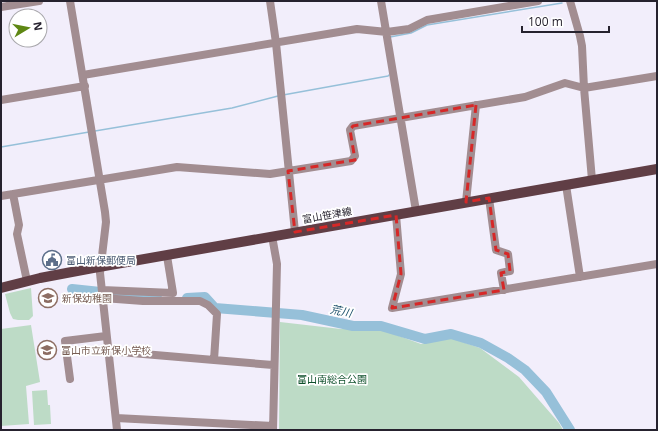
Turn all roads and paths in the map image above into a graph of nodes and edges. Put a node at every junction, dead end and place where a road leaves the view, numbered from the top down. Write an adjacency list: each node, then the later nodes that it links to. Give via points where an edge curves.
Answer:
1 (39, 1): 7 (street)
2 (70, 1): 10 (street)
3 (270, 1): 9 (street)
4 (381, 1): 8 (street)
5 (538, 1): 8 (street, via 427,20)
6 (570, 1): 13 (street, via 582,46)
7 (1, 7)
8 (387, 36): 9 (street, via 357,29); 16 (street)
9 (276, 43): 10 (street); 18 (street)
10 (83, 74): 12 (street)
11 (657, 76): 13 (street)
12 (85, 86): 14 (street); 19 (street)
13 (584, 88): 15 (street, via 565,83 525,97); 20 (street)
14 (1, 100)
15 (476, 105): 16 (street); 25 (street)
16 (400, 118): 18 (street, via 353,126 350,130 354,156 351,161); 26 (street)
17 (657, 169): 20 (main road, 富山笹津線)
18 (288, 171): 19 (street, via 270,174 177,167); 28 (street)
19 (100, 179): 22 (street); 32 (street, via 106,222)
20 (592, 180): 21 (main road, 富山笹津線)
21 (566, 185): 24 (main road, 富山笹津線); 33 (street)
22 (13, 194): 23 (street); 34 (street, via 19,225 17,234)
23 (1, 196)
24 (489, 198): 25 (main road, 富山笹津線); 36 (street, via 496,250 508,254 510,271 501,273)
25 (466, 202): 26 (main road, 富山笹津線)
26 (416, 211): 27 (main road, 富山笹津線)
27 (396, 215): 28 (main road, 富山笹津線); 36 (street, via 401,274 392,308)
28 (295, 232): 29 (main road, 富山笹津線)
29 (272, 236): 30 (main road, 富山笹津線); 41 (street, via 277,264)
30 (167, 256): 32 (main road, 富山笹津線); 37 (street, via 173,293)
31 (657, 264): 33 (street)
32 (100, 267): 34 (main road, 富山笹津線); 37 (street)
33 (580, 277): 36 (street)
34 (27, 281): 35 (main road, 富山笹津線)
35 (1, 288)
36 (504, 290)
37 (102, 294): 38 (street); 40 (street, via 143,301 200,301 208,305 217,314)
38 (106, 336): 39 (street); 42 (street, via 65,341)
39 (108, 351): 40 (street); 43 (street)
40 (214, 360): 41 (street)
41 (273, 365): 44 (street)
42 (70, 379)
43 (116, 418): 44 (street); 45 (street)
44 (273, 428)
45 (117, 430)

